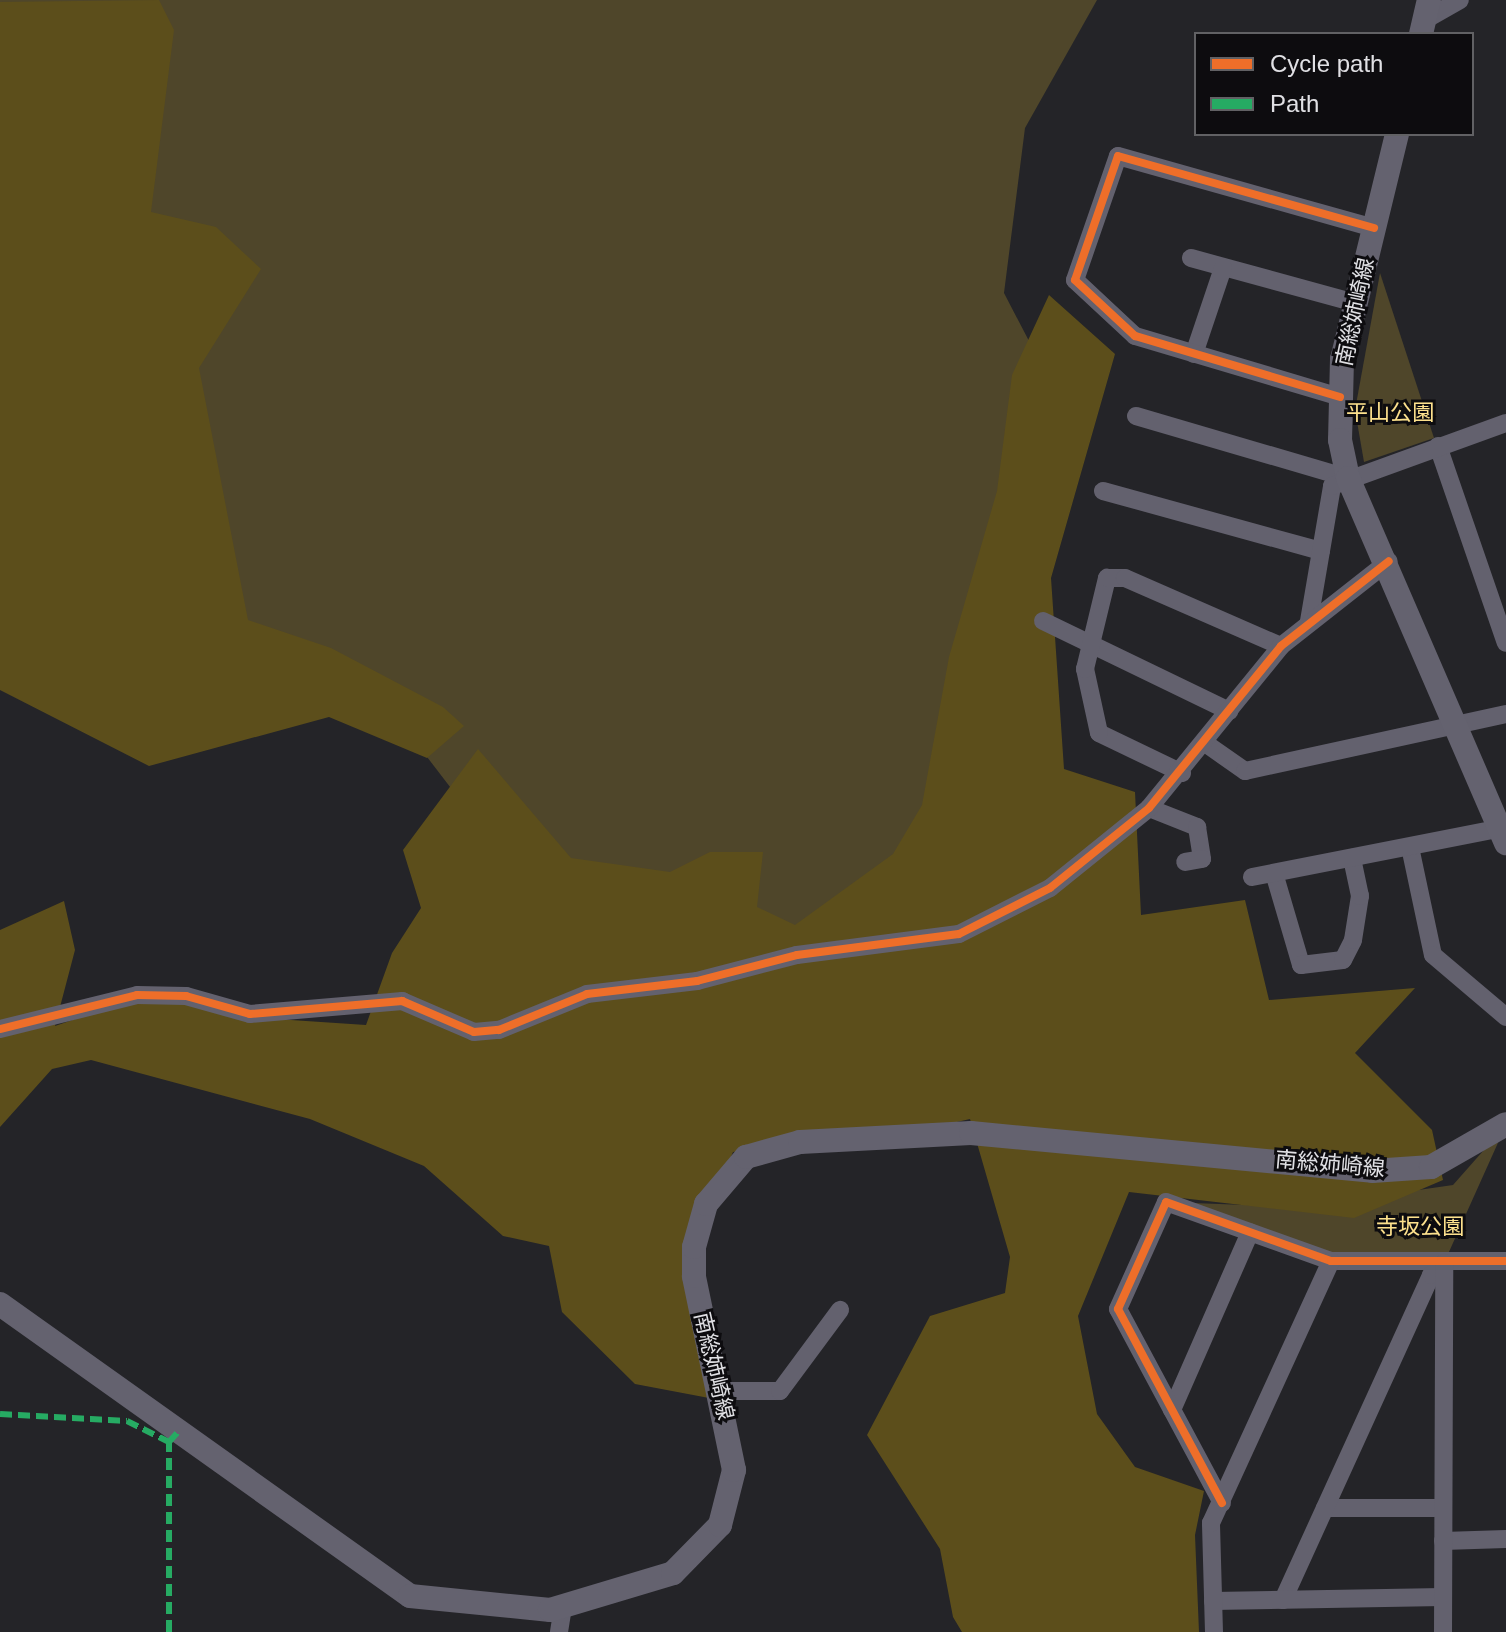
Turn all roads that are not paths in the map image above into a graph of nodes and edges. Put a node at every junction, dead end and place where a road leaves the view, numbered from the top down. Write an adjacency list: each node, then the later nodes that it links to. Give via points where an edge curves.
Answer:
1 (1460, 0): 2 (street)
2 (1425, 18)
3 (1397, 136): 4 (main road, 南総姉崎線)
4 (1374, 228): 7 (main road, 南総姉崎線); 8 (street, via 1118,156 1075,280 1135,336)
5 (1191, 258): 6 (street)
6 (1223, 268): 7 (street); 8 (street)
7 (1356, 303): 9 (main road, 南総姉崎線)
8 (1194, 354): 9 (street)
9 (1340, 397): 13 (main road, 南総姉崎線)
10 (1136, 416): 13 (street)
11 (1506, 423): 12 (street)
12 (1438, 446): 13 (street); 20 (street)
13 (1348, 478): 15 (street, via 1332,486); 16 (main road, 南総姉崎線)
14 (1103, 491): 15 (street)
15 (1321, 551): 18 (street)
16 (1389, 561): 18 (street); 24 (main road, 南総姉崎線)
17 (1043, 621): 19 (street)
18 (1309, 621): 21 (street)
19 (1089, 643): 21 (street, via 1107,578 1125,578); 22 (street); 26 (street, via 1085,669 1099,733)
20 (1506, 643)
21 (1281, 646): 22 (street)
22 (1229, 711): 25 (street)
23 (1506, 714): 24 (street)
24 (1458, 727): 25 (street, via 1245,771); 28 (main road, 南総姉崎線)
25 (1205, 743): 26 (street)
26 (1182, 773): 27 (street)
27 (1149, 808): 31 (street, via 1197,827 1202,859); 35 (street, via 1050,888 959,934 797,955 697,981 587,994 499,1030 474,1032 402,1001 250,1014 186,996 149,995)
28 (1503, 836): 29 (street)
29 (1410, 847): 30 (street); 34 (street, via 1433,955)
30 (1352, 858): 32 (street); 32 (street, via 1360,896 1353,940 1343,960 1301,965)
31 (1185, 862)
32 (1274, 873): 33 (street)
33 (1252, 877)
34 (1506, 1017)
35 (0, 1029)
36 (1506, 1124): 43 (main road, 南総姉崎線, via 1431,1167 1372,1171 971,1133 773,1146 728,1172 699,1225 694,1276)
37 (1250, 1232): 38 (street); 44 (street); 44 (street, via 1166,1202 1118,1309)
38 (1331, 1261): 40 (street); 45 (street)
39 (1506, 1261): 40 (street)
40 (1444, 1263): 46 (street, via 1431,1275); 47 (street)
41 (0, 1304): 53 (main road, 南総姉崎線, via 410,1596)
42 (840, 1310): 43 (street, via 780,1391)
43 (720, 1391): 53 (main road, 南総姉崎線, via 734,1470 726,1509 702,1550 673,1573)
44 (1172, 1410): 45 (street)
45 (1222, 1503): 52 (street, via 1211,1523)
46 (1325, 1508): 47 (street); 51 (street)
47 (1443, 1508): 49 (street)
48 (1506, 1539): 49 (street)
49 (1443, 1541): 50 (street)
50 (1443, 1597): 51 (street); 56 (street)
51 (1283, 1600): 52 (street)
52 (1213, 1601): 55 (street)
53 (563, 1607): 54 (street)
54 (559, 1632)
55 (1214, 1632)
56 (1443, 1632)

